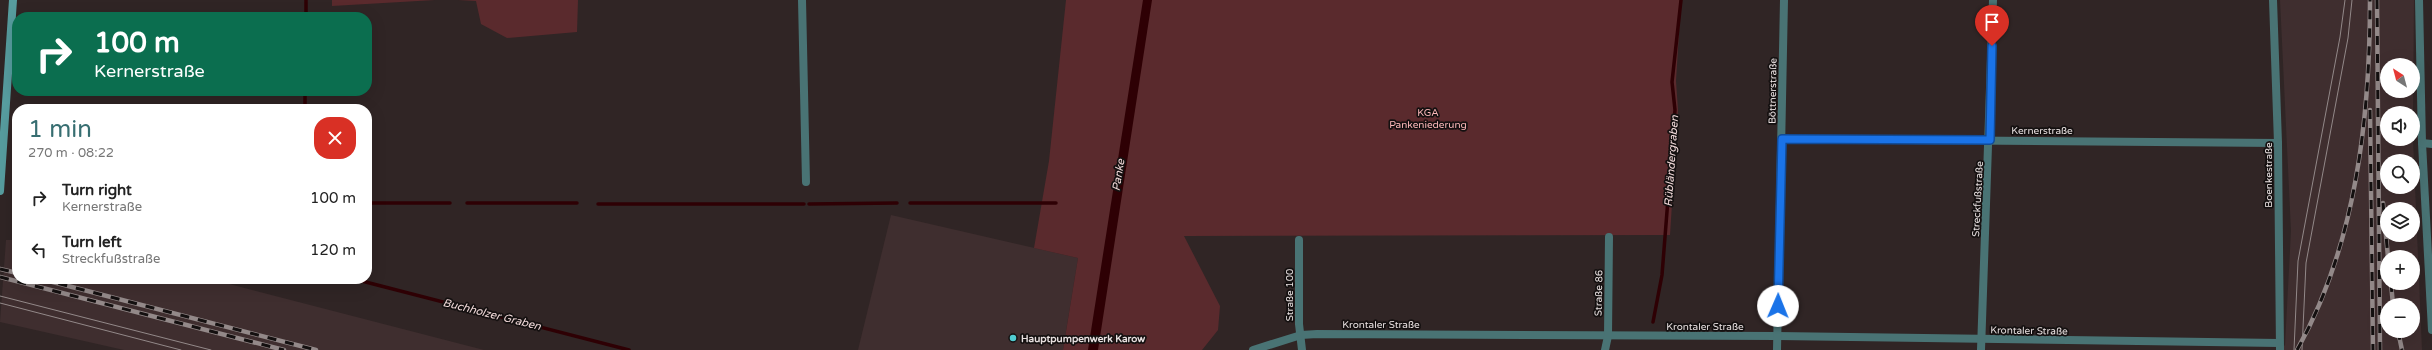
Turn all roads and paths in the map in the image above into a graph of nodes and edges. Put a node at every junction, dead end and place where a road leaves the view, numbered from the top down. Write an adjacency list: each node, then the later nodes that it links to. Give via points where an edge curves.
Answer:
1 (13, 0): 7 (main road)
2 (802, 0): 14 (street)
3 (1784, 0): 9 (street, Böttnerstraße)
4 (1993, 0): 10 (street, Streckfußstraße)
5 (2273, 0): 11 (street, Boenkestraße)
6 (2419, 0): 12 (street)
7 (12, 12)
8 (12, 15): 15 (main road)
9 (1782, 139): 10 (street, Kernerstraße); 21 (street, Böttnerstraße)
10 (1990, 140): 11 (street, Kernerstraße); 22 (street, Streckfußstraße)
11 (2278, 143): 23 (street, Boenkestraße)
12 (2422, 143): 13 (street); 18 (street)
13 (2432, 144)
14 (806, 182)
15 (0, 191)
16 (1610, 237): 20 (street, Straße 86)
17 (1299, 240): 19 (street, Straße 100)
18 (2432, 330)
19 (1301, 335): 20 (street, Krontaler Straße); 24 (street, Krontaler Straße); 25 (street, Straße 100)
20 (1608, 336): 21 (street, Krontaler Straße); 26 (street, Straße 86)
21 (1777, 336): 22 (street, Krontaler Straße); 27 (street, Böttnerstraße)
22 (1981, 340): 23 (street, Krontaler Straße); 28 (street, Streckfußstraße)
23 (2279, 346)
24 (1253, 350)
25 (1302, 350)
26 (1605, 350)
27 (1777, 350)
28 (1981, 350)

